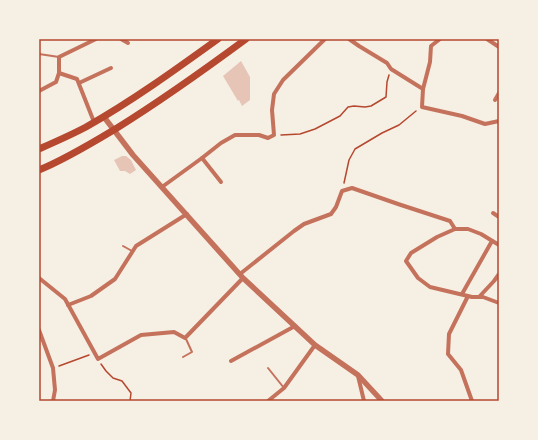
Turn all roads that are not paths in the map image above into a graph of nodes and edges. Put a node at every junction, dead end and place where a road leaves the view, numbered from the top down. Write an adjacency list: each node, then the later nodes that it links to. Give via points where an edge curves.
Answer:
1 (96, 39): 12 (street)
2 (121, 39): 9 (street)
3 (218, 39): 20 (highway)
4 (246, 39): 23 (highway, via 181,87)
5 (325, 39): 25 (street, via 283,80 274,94 274,135 268,138 259,135 235,135)
6 (349, 39): 16 (street)
7 (440, 39): 16 (street, via 431,46)
8 (487, 39): 10 (street)
9 (128, 43)
10 (499, 47)
11 (39, 54): 12 (lane)
12 (59, 57): 14 (street)
13 (111, 68): 15 (street)
14 (59, 73): 15 (street); 17 (street, via 56,82)
15 (79, 83): 22 (street)
16 (423, 89): 21 (street, via 422,106 485,124)
17 (39, 91)
18 (499, 94): 19 (street)
19 (495, 100)
20 (104, 116): 22 (highway); 23 (street)
21 (499, 121)
22 (94, 122): 24 (highway)
23 (114, 130): 26 (highway); 28 (street)
24 (39, 149)
25 (202, 158): 27 (street); 28 (street)
26 (39, 170)
27 (221, 182)
28 (162, 187): 30 (street)
29 (492, 213): 31 (street)
30 (186, 214): 36 (street, via 136,246); 38 (street)
31 (499, 217)
32 (455, 229): 33 (street, via 468,229); 38 (street, via 450,221 352,188 342,191 336,207 330,214 304,224 294,231); 40 (street, via 411,253 406,261 418,278 430,287)
33 (492, 240): 34 (street); 40 (street)
34 (499, 245)
35 (123, 246): 36 (lane)
36 (133, 251): 44 (street, via 115,279 91,296)
37 (499, 274): 42 (street)
38 (242, 276): 45 (street); 47 (street)
39 (39, 278): 44 (street, via 65,299)
40 (462, 294): 41 (street)
41 (468, 296): 42 (street); 58 (street, via 449,334 448,354 461,370)
42 (479, 297): 43 (street)
43 (499, 303)
44 (68, 305): 47 (street, via 98,359 141,335 174,332)
45 (295, 326): 48 (street); 50 (street)
46 (39, 330): 54 (street, via 53,368)
47 (185, 338): 49 (lane, via 192,352)
48 (315, 346): 52 (street); 53 (street)
49 (183, 357)
50 (231, 362)
51 (268, 368): 53 (lane)
52 (358, 375): 56 (street); 57 (street)
53 (284, 388): 55 (street)
54 (53, 401)
55 (268, 401)
56 (364, 401)
57 (382, 401)
58 (472, 401)

